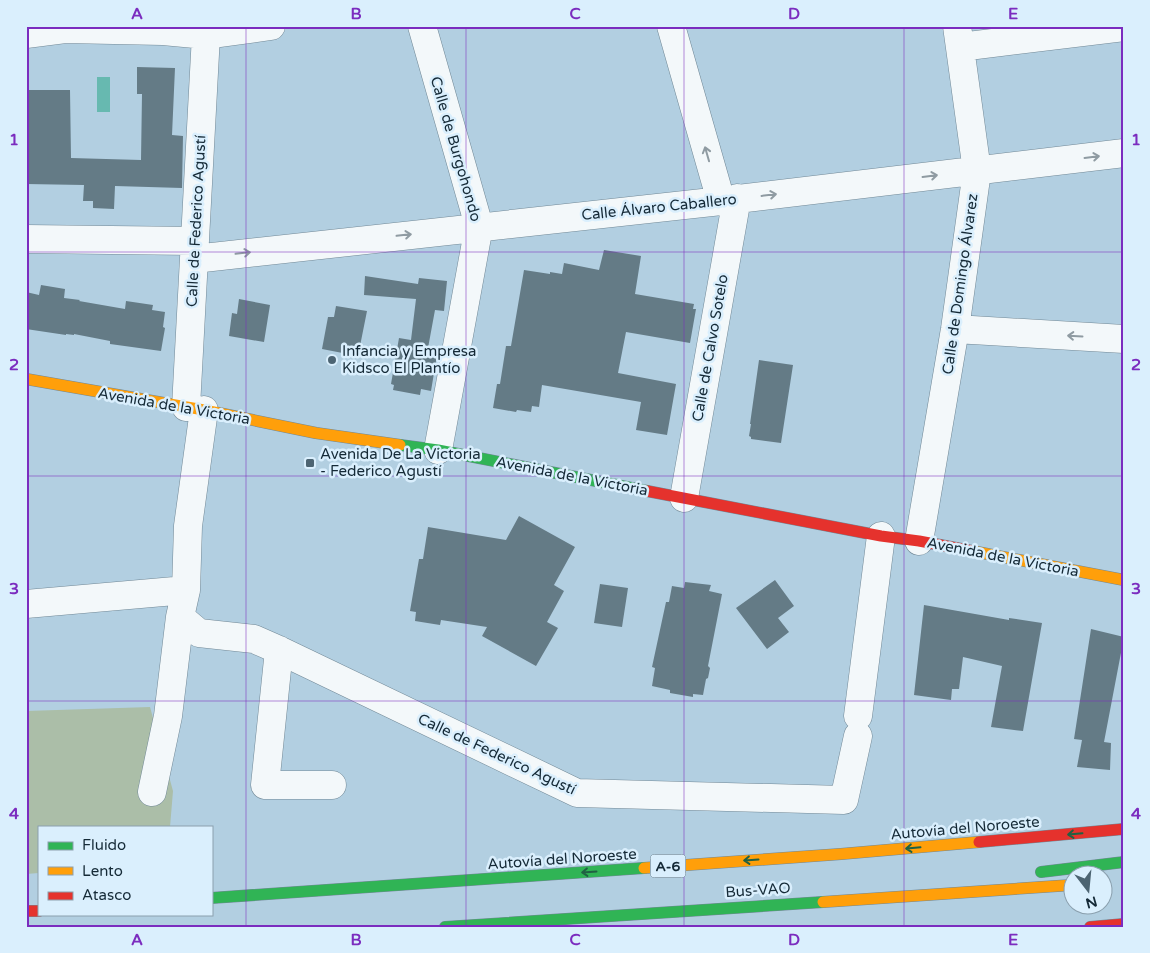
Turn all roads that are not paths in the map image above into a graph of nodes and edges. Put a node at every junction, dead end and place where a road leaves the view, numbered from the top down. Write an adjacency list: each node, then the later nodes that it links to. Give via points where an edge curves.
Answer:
1 (271, 26): 6 (street)
2 (422, 26): 11 (street, Calle de Burgohondo)
3 (671, 26): 10 (street, Calle de Calvo Sotelo, one-way to 3)
4 (1124, 27): 7 (street)
5 (26, 34): 6 (street, via 65,29)
6 (206, 35): 13 (street, Calle de Federico Agustí)
7 (959, 37): 9 (street, Calle de Domingo Álvarez)
8 (1124, 153): 9 (street, Calle Álvaro Caballero, one-way to 8)
9 (977, 171): 10 (street, Calle Álvaro Caballero, one-way to 9); 14 (street, Calle de Domingo Álvarez)
10 (729, 199): 11 (street, Calle Álvaro Caballero); 19 (street, Calle de Calvo Sotelo)
11 (479, 226): 13 (street, Calle Álvaro Caballero, one-way to 11); 18 (street, Calle de Burgohondo)
12 (26, 240): 13 (street, Calle Álvaro Caballero)
13 (195, 250): 17 (street, Calle de Federico Agustí)
14 (955, 329): 15 (street, one-way to 14); 21 (street, Calle de Domingo Álvarez)
15 (1124, 339)
16 (26, 379): 17 (main road, Avenida de la Victoria)
17 (195, 409): 18 (main road, Avenida de la Victoria, via 316,433); 23 (street, Calle de Federico Agustí)
18 (438, 450): 19 (main road, Avenida de la Victoria)
19 (684, 498): 20 (main road, Avenida de la Victoria)
20 (882, 536): 21 (main road, Avenida de la Victoria); 26 (street, Calle de Federico Agustí, via 858,726 844,800 577,793)
21 (919, 541): 22 (main road, Avenida de la Victoria)
22 (1124, 580)
23 (186, 590): 24 (street); 25 (street, Calle de Federico Agustí)
24 (26, 604)
25 (180, 617): 26 (street, Calle de Federico Agustí, via 199,633 254,640); 28 (street, Calle de Federico Agustí, via 168,716)
26 (279, 650): 27 (street, via 265,785)
27 (332, 784)
28 (152, 792)
29 (1124, 829): 34 (main road, Autovía del Noroeste / A-6, one-way to 34, via 841,854)
30 (1124, 862): 31 (main road)
31 (1026, 874)
32 (988, 879): 35 (main road)
33 (1062, 886): 35 (main road, Bus-VAO)
34 (212, 898)
35 (844, 900): 37 (main road, Bus-VAO)
36 (1124, 924): 38 (main road)
37 (445, 927)
38 (1090, 927)

